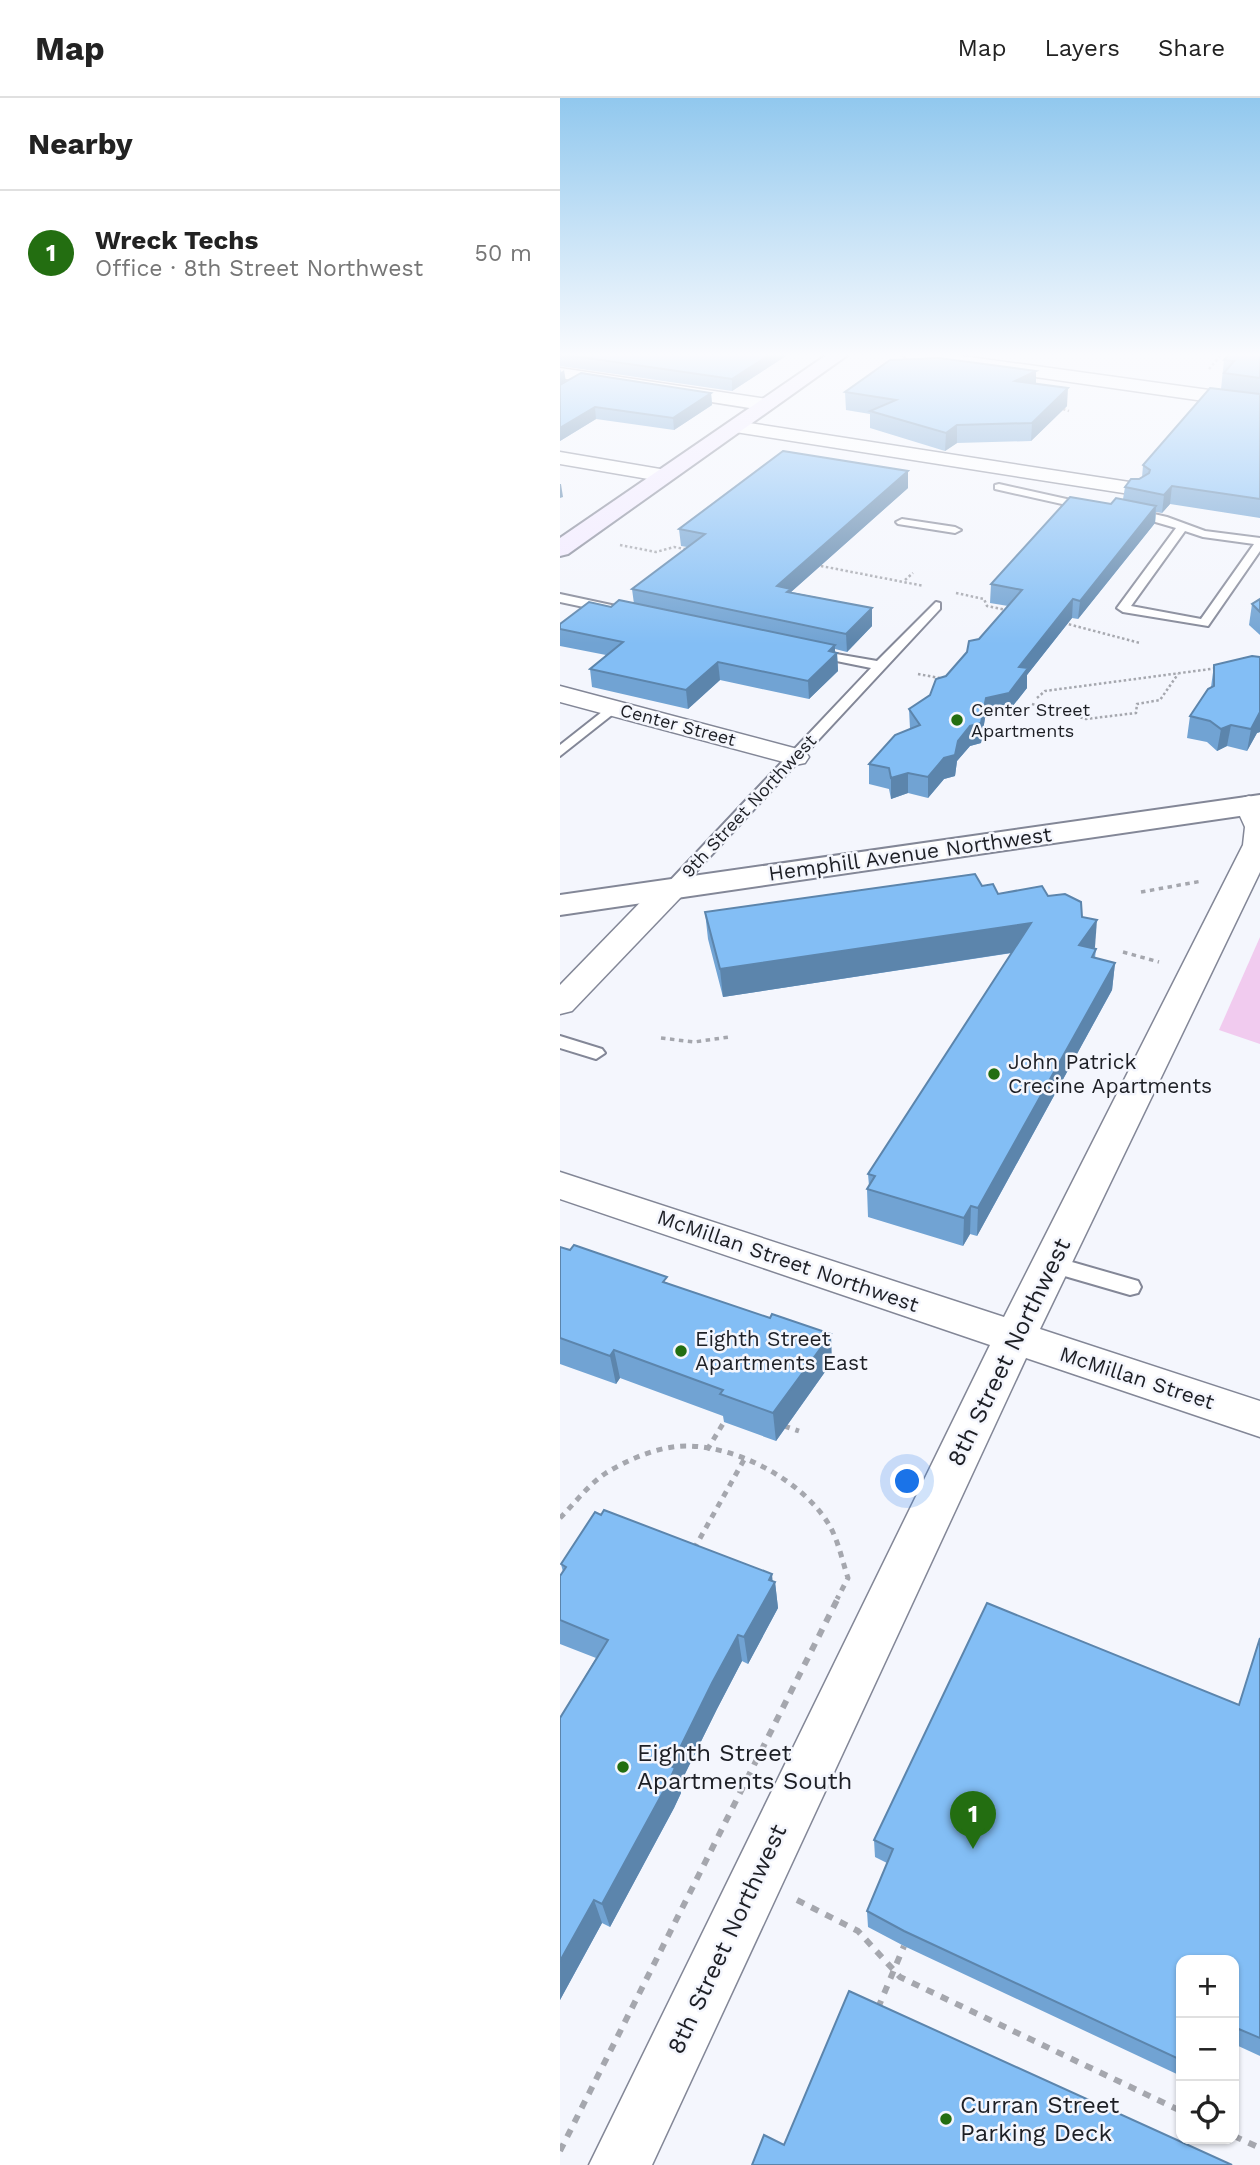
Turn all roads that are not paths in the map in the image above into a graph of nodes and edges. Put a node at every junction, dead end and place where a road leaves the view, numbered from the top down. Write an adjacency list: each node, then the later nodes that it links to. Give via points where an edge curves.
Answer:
1 (702, 450): 4 (main road)
2 (887, 450): 6 (street)
3 (560, 458): 4 (street)
4 (666, 476): 13 (main road)
5 (999, 487): 7 (lane)
6 (1136, 489)
7 (1105, 509)
8 (1118, 510): 10 (lane)
9 (902, 522): 11 (lane)
10 (1184, 526): 12 (lane, via 1203,534); 12 (lane, via 1123,608 1204,623)
11 (955, 530)
12 (1260, 542)
13 (560, 549)
14 (560, 598): 16 (lane)
15 (936, 606): 18 (lane, 9th Street Northwest)
16 (628, 613)
17 (804, 650): 18 (lane)
18 (880, 666): 22 (lane, 9th Street Northwest)
19 (560, 694): 20 (street, Center Street)
20 (612, 708): 21 (lane); 22 (street, Center Street)
21 (560, 752)
22 (795, 757): 24 (lane, 9th Street Northwest)
23 (1254, 804): 24 (street, Hemphill Avenue Northwest); 30 (street, 8th Street Northwest, via 1260,827 1258,845)
24 (671, 889): 25 (street, Hemphill Avenue Northwest); 26 (street, 9th Street Northwest)
25 (560, 905)
26 (560, 1004)
27 (560, 1042): 28 (lane)
28 (596, 1053)
29 (560, 1185): 32 (street, McMillan Street Northwest)
30 (1051, 1264): 31 (lane); 32 (street, 8th Street Northwest)
31 (1130, 1287)
32 (1015, 1337): 33 (street, McMillan Street); 34 (street, 8th Street Northwest)
33 (1260, 1419)
34 (620, 2165)

